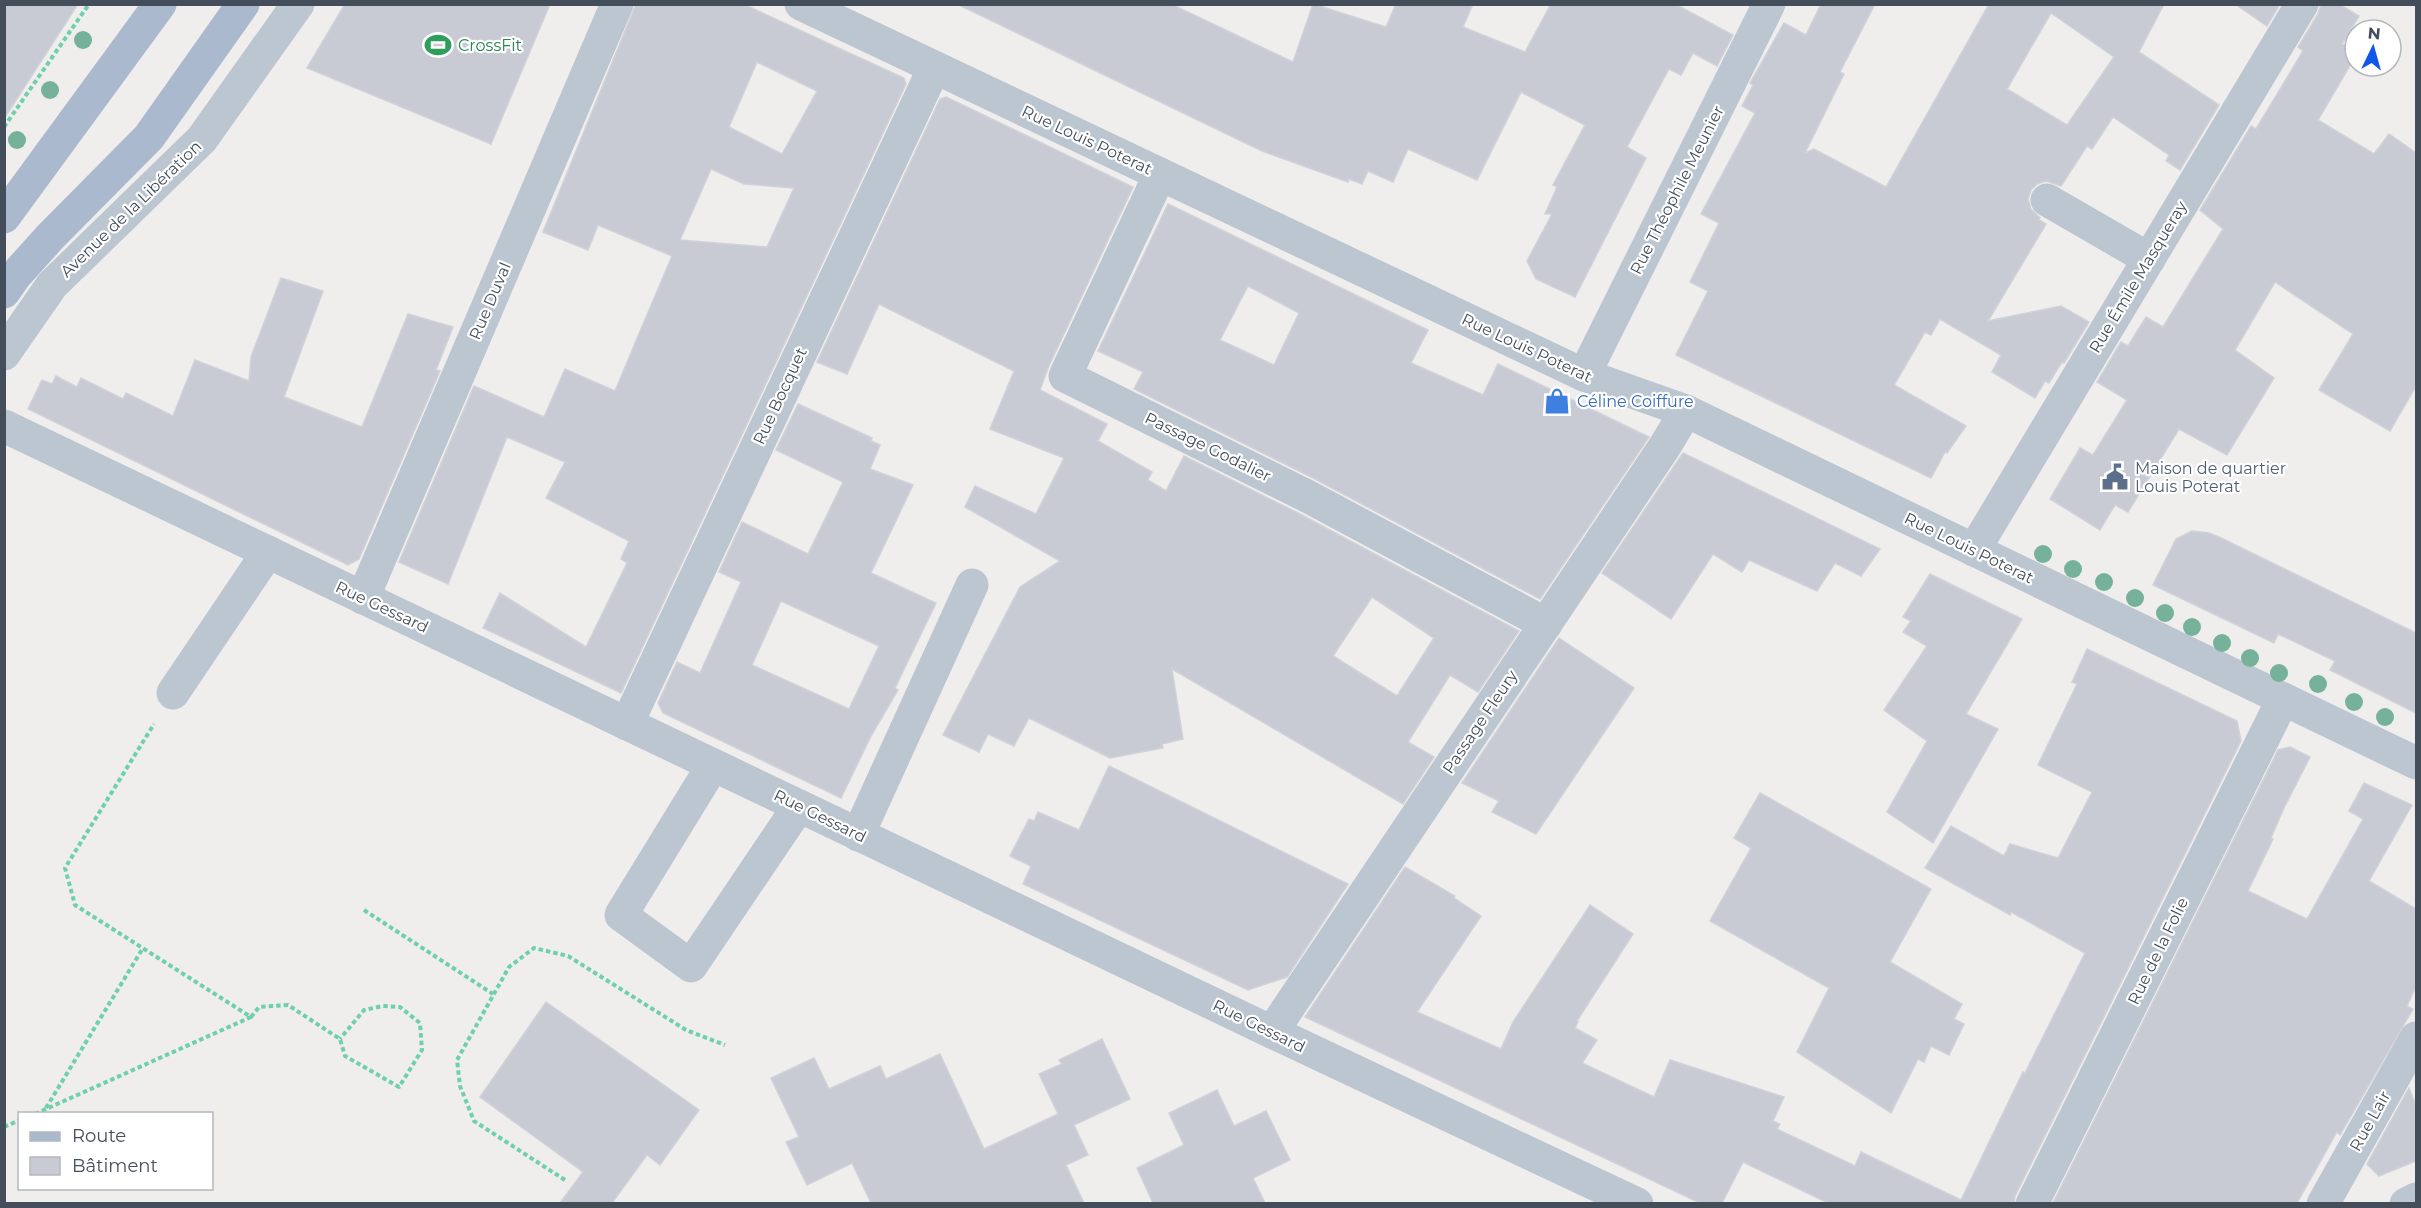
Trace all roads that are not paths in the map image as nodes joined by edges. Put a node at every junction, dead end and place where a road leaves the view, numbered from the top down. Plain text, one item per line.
1 (160, 4) edge
2 (243, 4) edge
3 (298, 4) edge
4 (617, 4) edge
5 (801, 4) edge
6 (1770, 4) edge
7 (2302, 4) edge
8 (934, 68) junction
9 (1160, 174) junction
10 (2047, 200) dead end
11 (4, 217) edge
12 (2149, 259) junction
13 (4, 292) edge
14 (4, 354) edge
15 (1584, 375) junction
16 (1686, 411) junction
17 (4, 426) edge
18 (1974, 550) junction
19 (268, 552) junction
20 (972, 585) dead end
21 (363, 598) junction
22 (1546, 624) junction
23 (173, 693) road end
24 (2283, 699) junction
25 (627, 724) junction
26 (2416, 763) edge
27 (713, 765) junction
28 (799, 806) junction
29 (858, 835) junction
30 (1272, 1032) junction
31 (2416, 1038) edge
32 (2416, 1199) edge
33 (1637, 1203) edge
34 (2032, 1203) edge
35 (2323, 1203) edge
36 (2406, 1203) edge

1 - 11 main road
2 - 13 main road
3 - 14 street, Avenue de la Libération
4 - 21 street, Rue Duval
5 - 8 street, Rue Louis Poterat
6 - 15 street, Rue Théophile Meunier
7 - 12 street, Rue Émile Masqueray
8 - 9 street, Rue Louis Poterat
8 - 25 street, Rue Bocquet
9 - 15 street, Rue Louis Poterat
9 - 22 street, Passage Godalier
10 - 12 street
12 - 18 street, Rue Émile Masqueray
15 - 16 street, Rue Louis Poterat
16 - 18 street, Rue Louis Poterat
16 - 22 street, Passage Fleury
17 - 19 street, Rue Gessard
18 - 24 street, Rue Louis Poterat
19 - 21 street, Rue Gessard
19 - 23 street
20 - 29 street
21 - 25 street, Rue Gessard
22 - 30 street, Passage Fleury
24 - 26 street, Rue Louis Poterat
24 - 34 street, Rue de la Folie
25 - 27 street, Rue Gessard
27 - 28 street, Rue Gessard
27 - 28 street
28 - 29 street, Rue Gessard
29 - 30 street, Rue Gessard
30 - 33 street, Rue Gessard
31 - 35 street, Rue Lair
32 - 36 street

